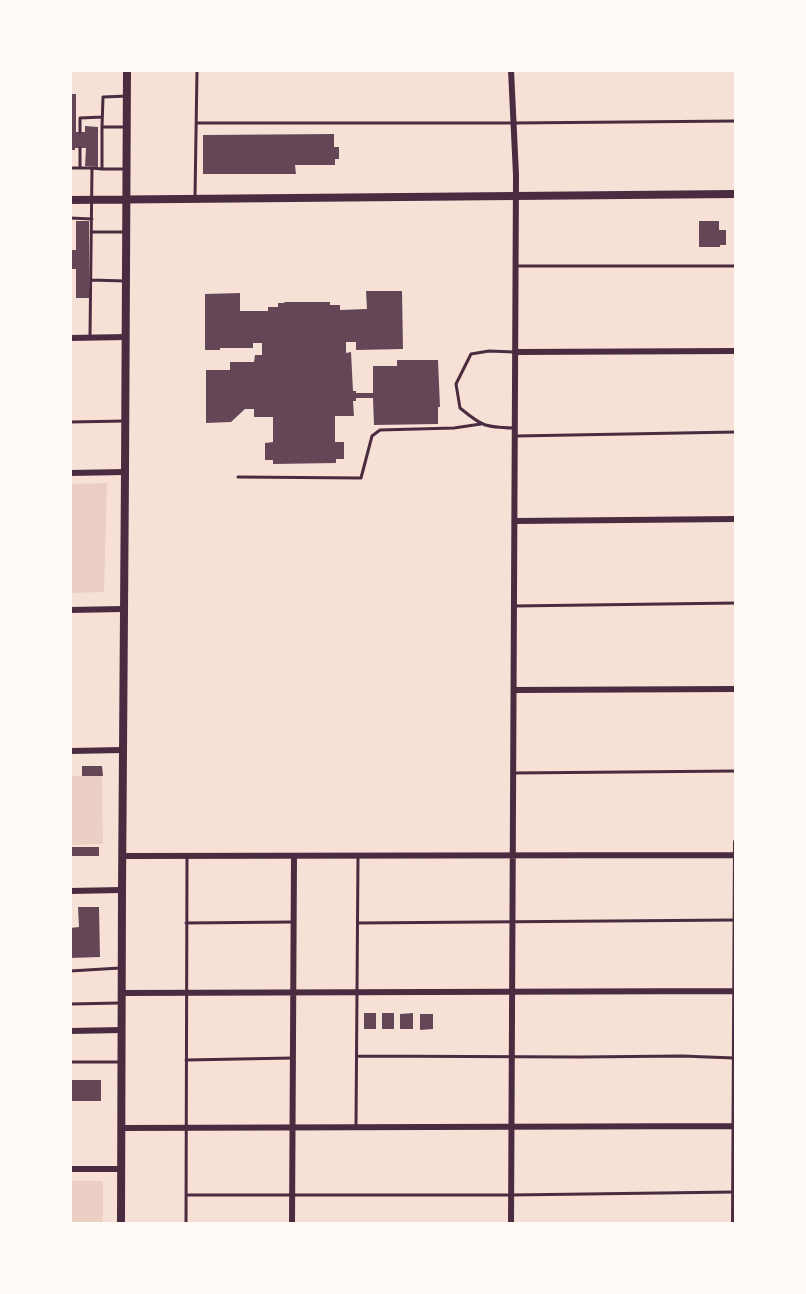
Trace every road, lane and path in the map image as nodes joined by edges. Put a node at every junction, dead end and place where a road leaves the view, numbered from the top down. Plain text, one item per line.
1 (127, 70) edge
2 (197, 70) edge
3 (511, 70) edge
4 (127, 96) junction
5 (102, 117) junction
6 (735, 121) edge
7 (196, 123) junction
8 (514, 123) junction
9 (126, 127) junction
10 (102, 128) junction
11 (80, 132) dead end
12 (80, 148) dead end
13 (80, 155) junction
14 (86, 155) dead end
15 (70, 168) edge
16 (80, 168) junction
17 (92, 168) junction
18 (102, 169) junction
19 (126, 169) junction
20 (735, 194) edge
21 (516, 196) junction
22 (195, 198) junction
23 (92, 199) junction
24 (127, 199) junction
25 (70, 200) edge
26 (70, 218) edge
27 (92, 219) junction
28 (91, 232) junction
29 (126, 232) junction
30 (516, 266) junction
31 (735, 266) edge
32 (91, 280) junction
33 (126, 281) junction
34 (126, 337) junction
35 (70, 338) edge
36 (90, 338) junction
37 (735, 351) edge
38 (516, 352) junction
39 (125, 421) junction
40 (70, 422) edge
41 (481, 424) junction
42 (515, 428) junction
43 (735, 432) edge
44 (514, 436) junction
45 (125, 472) junction
46 (70, 473) edge
47 (238, 477) dead end
48 (735, 519) edge
49 (515, 521) junction
50 (735, 603) edge
51 (514, 606) junction
52 (123, 609) junction
53 (70, 610) edge
54 (735, 689) edge
55 (514, 690) junction
56 (123, 750) junction
57 (70, 751) edge
58 (735, 771) edge
59 (514, 773) junction
60 (735, 842) edge
61 (513, 855) junction
62 (735, 855) edge
63 (122, 856) junction
64 (187, 856) junction
65 (294, 856) junction
66 (358, 856) junction
67 (122, 890) junction
68 (70, 891) edge
69 (735, 920) edge
70 (294, 922) junction
71 (513, 922) junction
72 (186, 923) junction
73 (358, 923) junction
74 (122, 968) junction
75 (70, 971) edge
76 (512, 991) junction
77 (735, 991) edge
78 (186, 992) junction
79 (293, 992) junction
80 (358, 992) junction
81 (122, 993) junction
82 (122, 1003) junction
83 (70, 1004) edge
84 (122, 1030) junction
85 (70, 1031) edge
86 (357, 1056) junction
87 (512, 1056) junction
88 (735, 1056) edge
89 (293, 1058) junction
90 (186, 1060) junction
91 (70, 1062) edge
92 (122, 1062) junction
93 (735, 1126) edge
94 (356, 1127) junction
95 (512, 1127) junction
96 (122, 1128) junction
97 (186, 1128) junction
98 (293, 1128) junction
99 (70, 1169) edge
100 (122, 1169) junction
101 (735, 1192) edge
102 (186, 1194) junction
103 (511, 1195) junction
104 (293, 1196) junction
105 (121, 1224) edge
106 (186, 1224) edge
107 (292, 1224) edge
108 (511, 1224) edge
109 (734, 1224) edge

1 - 4 street
2 - 7 lane
3 - 8 street
4 - 5 lane
4 - 9 street
5 - 10 lane
5 - 11 lane
6 - 8 lane
7 - 8 lane
7 - 22 lane
8 - 21 street
9 - 10 lane
9 - 19 street
10 - 18 lane
12 - 13 lane
13 - 14 lane
13 - 16 lane
15 - 16 lane
16 - 17 lane
17 - 18 lane
17 - 23 lane
18 - 19 lane
19 - 24 street
20 - 21 street
21 - 22 street
21 - 30 street
22 - 24 street
23 - 24 street
23 - 25 street
23 - 27 lane
24 - 29 street
26 - 27 lane
27 - 28 lane
28 - 29 lane
28 - 32 lane
29 - 33 street
30 - 31 lane
30 - 38 street
32 - 33 lane
32 - 36 lane
33 - 34 street
34 - 36 street
34 - 39 street
35 - 36 street
37 - 38 street
38 - 41 lane
38 - 42 street
39 - 40 lane
39 - 45 street
41 - 42 lane
41 - 47 lane
42 - 44 street
43 - 44 lane
44 - 49 street
45 - 46 street
45 - 52 street
48 - 49 street
49 - 51 street
50 - 51 lane
51 - 55 street
52 - 53 street
52 - 56 street
54 - 55 street
55 - 59 street
56 - 57 street
56 - 63 street
58 - 59 lane
59 - 61 street
60 - 62 street
61 - 62 street
61 - 66 street
61 - 71 street
62 - 69 street
63 - 64 street
63 - 67 street
64 - 65 street
64 - 72 lane
65 - 66 street
65 - 70 street
66 - 73 lane
67 - 68 street
67 - 74 street
69 - 71 lane
69 - 77 street
70 - 72 lane
70 - 79 street
71 - 73 lane
71 - 76 street
72 - 78 lane
73 - 80 lane
74 - 75 lane
74 - 81 street
76 - 77 street
76 - 80 street
76 - 87 street
77 - 88 street
78 - 79 street
78 - 81 street
78 - 90 lane
79 - 80 street
79 - 89 street
80 - 86 lane
81 - 82 street
82 - 83 lane
82 - 84 street
84 - 85 street
84 - 92 street
86 - 87 lane
86 - 94 lane
87 - 88 lane
87 - 95 street
88 - 93 street
89 - 90 lane
89 - 98 street
90 - 97 lane
91 - 92 lane
92 - 96 street
93 - 95 street
93 - 101 street
94 - 95 street
94 - 98 street
95 - 103 street
96 - 97 street
96 - 100 street
97 - 98 street
97 - 102 lane
98 - 104 street
99 - 100 street
100 - 105 street
101 - 103 lane
101 - 109 street
102 - 104 lane
102 - 106 lane
103 - 104 lane
103 - 108 street
104 - 107 street

